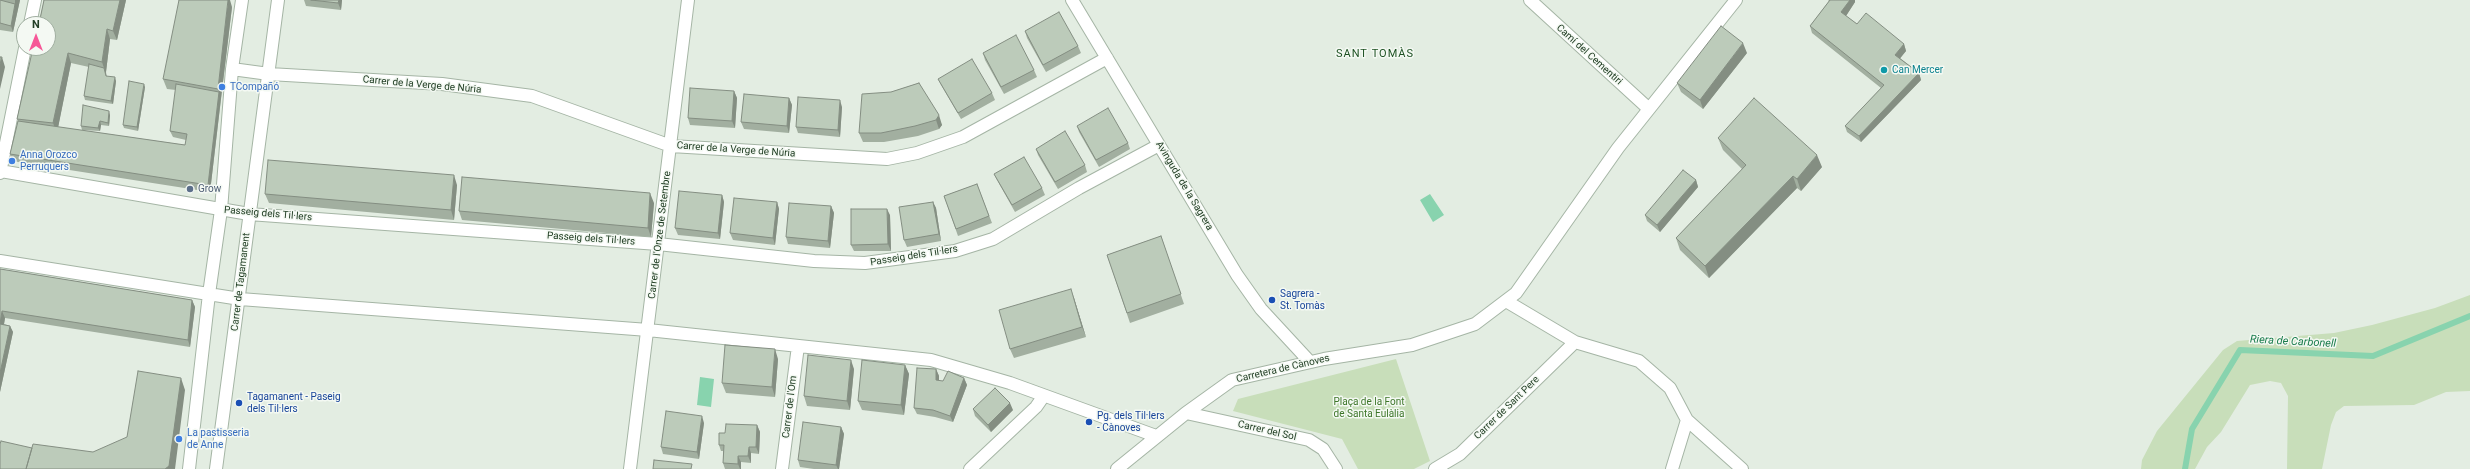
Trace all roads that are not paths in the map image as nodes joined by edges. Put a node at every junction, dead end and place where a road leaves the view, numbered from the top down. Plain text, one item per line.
1 (35, 0) edge
2 (242, 0) edge
3 (278, 0) edge
4 (688, 0) edge
5 (1072, 0) edge
6 (1530, 0) edge
7 (1736, 0) edge
8 (32, 16) edge
9 (23, 56) edge
10 (1107, 58) junction
11 (232, 69) junction
12 (269, 74) junction
13 (1649, 109) junction
14 (1159, 145) junction
15 (670, 146) junction
16 (0, 172) edge
17 (221, 210) junction
18 (249, 214) junction
19 (658, 244) junction
20 (0, 261) edge
21 (209, 294) junction
22 (240, 299) junction
23 (1506, 301) junction
24 (648, 330) junction
25 (1575, 342) junction
26 (798, 346) junction
27 (1310, 362) junction
28 (1043, 396) junction
29 (1186, 413) junction
30 (1687, 420) junction
31 (1156, 436) junction
32 (189, 469) edge
33 (216, 469) edge
34 (630, 469) edge
35 (782, 469) edge
36 (970, 469) edge
37 (1117, 469) edge
38 (1336, 469) edge
39 (1435, 469) edge
40 (1672, 469) edge
41 (1742, 469) edge

1 - 8 street
2 - 11 street
3 - 12 street, Carrer de Tagamanent
4 - 15 street, Carrer de l'Onze de Setembre
5 - 10 street, Avinguda de la Sagrera
6 - 13 street, Camí del Cementiri
7 - 13 street, Carretera de Cànoves
9 - 16 street
10 - 14 street, Avinguda de la Sagrera
10 - 15 street, Carrer de la Verge de Núria
11 - 12 street, Carrer de la Verge de Núria
11 - 17 street
12 - 15 street, Carrer de la Verge de Núria
12 - 18 street, Carrer de Tagamanent
13 - 23 street, Carretera de Cànoves
14 - 19 street, Passeig dels Til·lers
14 - 27 street, Avinguda de la Sagrera
15 - 19 street, Carrer de l'Onze de Setembre
16 - 17 street, Passeig dels Til·lers
17 - 18 street, Passeig dels Til·lers
17 - 21 street
18 - 19 street, Passeig dels Til·lers
18 - 22 street, Carrer de Tagamanent
19 - 24 street, Carrer de l'Onze de Setembre
20 - 21 street
21 - 22 street
21 - 32 street
22 - 24 street
22 - 33 street, Carrer de Tagamanent
23 - 25 street
23 - 27 street, Carretera de Cànoves
24 - 26 street
24 - 34 street, Carrer de l'Onze de Setembre
25 - 30 street
25 - 39 street, Carrer de Sant Pere
26 - 28 street
26 - 35 street, Carrer de l'Om
27 - 29 street, Carretera de Cànoves
28 - 31 street
28 - 36 street
29 - 31 street, Carretera de Cànoves
29 - 38 street, Carrer del Sol
30 - 40 street
30 - 41 street
31 - 37 street, Carretera de Cànoves

